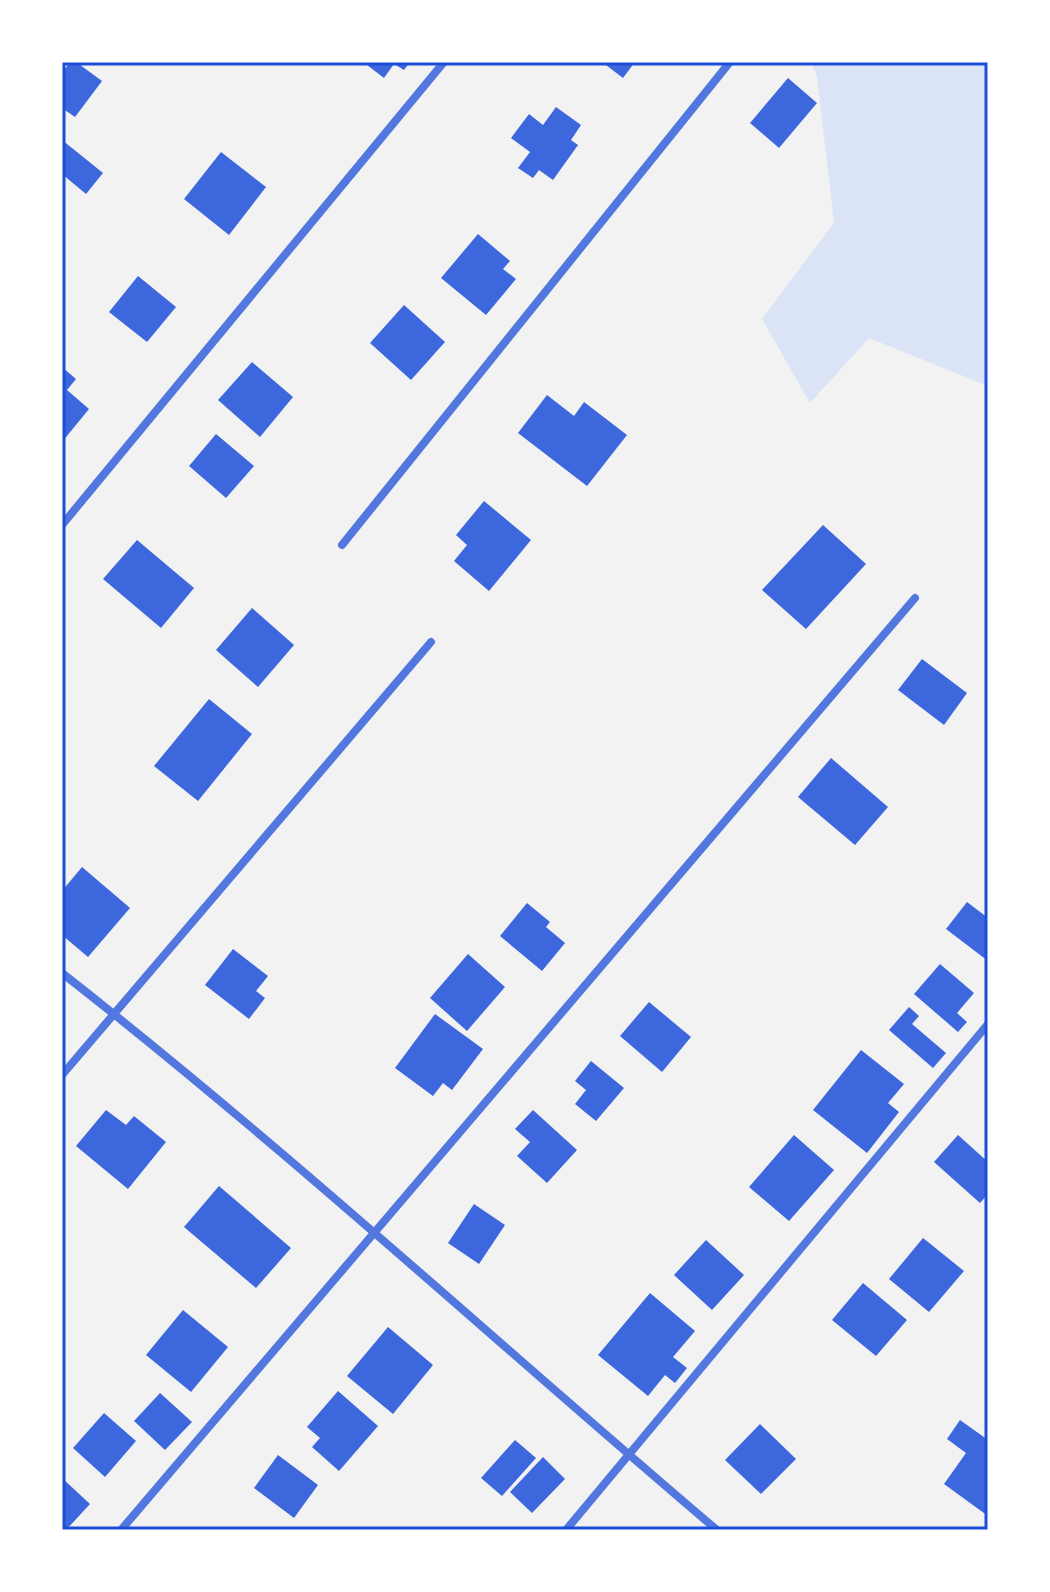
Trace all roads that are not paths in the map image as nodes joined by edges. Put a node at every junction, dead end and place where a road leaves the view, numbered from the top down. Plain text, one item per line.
1 (444, 62) edge
2 (730, 62) edge
3 (62, 525) edge
4 (342, 545) dead end
5 (915, 598) dead end
6 (431, 642) dead end
7 (62, 973) edge
8 (114, 1013) junction
9 (988, 1024) edge
10 (62, 1075) edge
11 (374, 1231) junction
12 (630, 1456) junction
13 (121, 1530) edge
14 (566, 1530) edge
15 (717, 1530) edge

1 - 3 street
2 - 4 street
5 - 11 street
6 - 8 street
7 - 8 street
8 - 10 street
8 - 11 street
9 - 12 street
11 - 12 street
11 - 13 street
12 - 14 street
12 - 15 street

